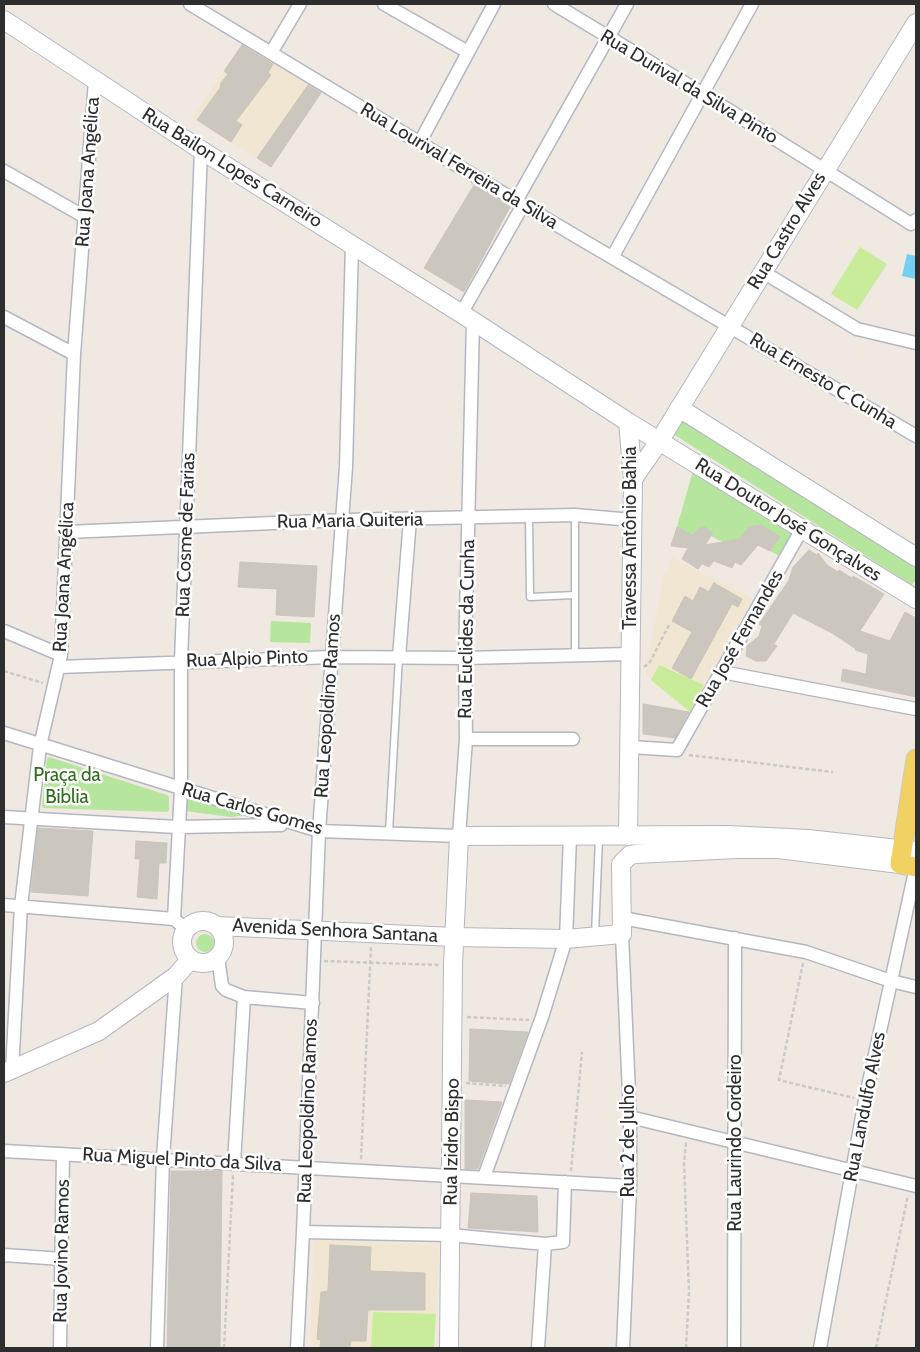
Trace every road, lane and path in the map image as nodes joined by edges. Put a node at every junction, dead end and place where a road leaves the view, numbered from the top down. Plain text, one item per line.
1 (190, 4) edge
2 (300, 4) edge
3 (384, 4) edge
4 (494, 4) edge
5 (554, 4) edge
6 (627, 4) edge
7 (752, 4) edge
8 (4, 20) edge
9 (916, 24) edge
10 (608, 38) junction
11 (468, 52) junction
12 (271, 53) junction
13 (95, 81) junction
14 (703, 94) junction
15 (420, 142) junction
16 (200, 150) junction
17 (824, 170) junction
18 (4, 171) edge
19 (520, 203) junction
20 (85, 216) junction
21 (916, 220) edge
22 (352, 244) junction
23 (613, 256) junction
24 (763, 272) junction
25 (4, 316) edge
26 (467, 317) junction
27 (730, 325) junction
28 (916, 343) edge
29 (74, 354) junction
30 (679, 408) junction
31 (628, 422) junction
32 (916, 436) edge
33 (660, 440) junction
34 (633, 479) junction
35 (575, 515) junction
36 (529, 516) junction
37 (469, 518) junction
38 (410, 519) junction
39 (343, 520) junction
40 (632, 520) junction
41 (186, 526) junction
42 (802, 529) junction
43 (67, 532) junction
44 (916, 557) edge
45 (912, 593) edge
46 (575, 595) junction
47 (669, 625) dead end
48 (4, 631) edge
49 (575, 654) junction
50 (331, 657) junction
51 (399, 657) junction
52 (465, 658) junction
53 (60, 661) junction
54 (181, 661) junction
55 (630, 662) junction
56 (4, 671) edge
57 (722, 672) junction
58 (54, 686) junction
59 (916, 709) edge
60 (4, 733) edge
61 (466, 739) junction
62 (573, 739) dead end
63 (40, 746) junction
64 (631, 747) junction
65 (676, 750) junction
66 (916, 760) edge
67 (834, 772) dead end
68 (181, 790) junction
69 (912, 805) edge
70 (4, 816) edge
71 (31, 818) junction
72 (293, 825) junction
73 (177, 827) junction
74 (319, 831) junction
75 (389, 832) junction
76 (459, 836) junction
77 (628, 836) junction
78 (570, 837) junction
79 (599, 837) junction
80 (910, 860) edge
81 (4, 905) edge
82 (20, 906) junction
83 (180, 924) junction
84 (216, 926) junction
85 (622, 926) junction
86 (314, 930) junction
87 (372, 933) junction
88 (595, 936) junction
89 (454, 937) junction
90 (735, 938) junction
91 (566, 939) junction
92 (806, 952) junction
93 (218, 957) junction
94 (191, 959) junction
95 (313, 960) junction
96 (371, 962) junction
97 (453, 965) junction
98 (176, 976) junction
99 (891, 981) junction
100 (916, 987) edge
101 (244, 997) junction
102 (313, 1003) junction
103 (453, 1016) junction
104 (541, 1020) junction
105 (582, 1052) dead end
106 (8, 1071) edge
107 (453, 1082) junction
108 (517, 1086) junction
109 (865, 1100) junction
110 (630, 1117) junction
111 (688, 1129) junction
112 (736, 1142) junction
113 (4, 1151) edge
114 (63, 1154) junction
115 (163, 1158) junction
116 (234, 1163) junction
117 (306, 1167) junction
118 (360, 1170) junction
119 (852, 1170) junction
120 (450, 1176) junction
121 (484, 1177) junction
122 (568, 1182) junction
123 (913, 1185) edge
124 (630, 1186) junction
125 (303, 1232) junction
126 (450, 1235) junction
127 (545, 1244) junction
128 (4, 1255) edge
129 (62, 1259) junction
130 (60, 1348) edge
131 (157, 1348) edge
132 (224, 1348) edge
133 (296, 1348) edge
134 (449, 1348) edge
135 (538, 1348) edge
136 (623, 1348) edge
137 (686, 1348) edge
138 (734, 1348) edge
139 (820, 1348) edge
140 (876, 1348) edge

1 - 12 street, Rua Lourival Ferreira da Silva
2 - 12 street
3 - 11 street
4 - 11 street
5 - 10 street, Rua Durival da Silva Pinto
6 - 10 street
7 - 14 street
8 - 13 street, Rua Bailon Lopes Carneiro
9 - 17 street, Rua Castro Alves
10 - 14 street, Rua Durival da Silva Pinto
10 - 19 street
11 - 15 street
12 - 15 street, Rua Lourival Ferreira da Silva
13 - 16 street, Rua Bailon Lopes Carneiro
13 - 20 street, Rua Joana Angélica
14 - 17 street, Rua Durival da Silva Pinto
14 - 23 street
15 - 19 street, Rua Lourival Ferreira da Silva
16 - 22 street, Rua Bailon Lopes Carneiro
16 - 41 street, Rua Cosme de Farias
17 - 21 street, Rua Durival da Silva Pinto
17 - 24 street, Rua Castro Alves
18 - 20 street
19 - 23 street, Rua Lourival Ferreira da Silva
19 - 26 street
20 - 29 street, Rua Joana Angélica
22 - 26 street, Rua Bailon Lopes Carneiro
22 - 39 street, Rua Leopoldino Ramos
23 - 27 street, Rua Lourival Ferreira da Silva
24 - 27 street, Rua Castro Alves
24 - 28 street
25 - 29 street
26 - 31 street, Rua Bailon Lopes Carneiro
26 - 37 street, Rua Euclides da Cunha
27 - 30 street, Rua Castro Alves
27 - 32 street, Rua Ernesto C Cunha
29 - 43 street, Rua Joana Angélica
30 - 33 street, Rua Castro Alves
30 - 44 street, Rua Doutor José Gonçalves
31 - 33 street, Rua Doutor José Gonçalves
31 - 34 street, Travessa Antônio Bahia
33 - 34 street, Rua Castro Alves
33 - 42 street, Rua Doutor José Gonçalves
34 - 40 street, Travessa Antônio Bahia
35 - 36 street, Rua Maria Quiteria
35 - 40 street, Rua Maria Quiteria
35 - 46 lane
36 - 37 street, Rua Maria Quiteria
36 - 46 lane
37 - 38 street, Rua Maria Quiteria
37 - 52 street, Rua Euclides da Cunha
38 - 39 street, Rua Maria Quiteria
38 - 51 street
39 - 41 street, Rua Maria Quiteria
39 - 50 street, Rua Leopoldino Ramos
40 - 55 street, Travessa Antônio Bahia
41 - 43 street, Rua Maria Quiteria
41 - 54 street, Rua Cosme de Farias
42 - 45 street, Rua Doutor José Gonçalves
42 - 57 street, Rua José Fernandes
43 - 53 street, Rua Joana Angélica
46 - 49 lane
47 - 55 path
48 - 53 street
49 - 52 street, Travessa Antônio Bahia
49 - 55 street, Travessa Antônio Bahia
50 - 51 street, Rua Alpio Pinto
50 - 54 street, Rua Alpio Pinto
50 - 74 street, Rua Leopoldino Ramos
51 - 52 street, Rua Alpio Pinto
51 - 75 lane
52 - 61 street, Rua Euclides da Cunha
53 - 54 street, Rua Alpio Pinto
53 - 58 street, Rua Joana Angélica
54 - 68 street, Rua Cosme de Farias
55 - 64 street, Travessa Antônio Bahia
56 - 58 path
57 - 59 street
57 - 65 street, Rua José Fernandes
58 - 63 street, Rua Joana Angélica
60 - 63 street, Rua Carlos Gomes
61 - 62 street
61 - 76 street, Rua Euclides da Cunha
63 - 68 street, Rua Carlos Gomes
63 - 71 street, Rua Joana Angélica
64 - 65 street
64 - 77 street, Travessa Antônio Bahia
65 - 67 path
66 - 69 main road
68 - 72 street, Rua Carlos Gomes
68 - 73 street, Rua Cosme de Farias
69 - 80 main road
70 - 71 street
71 - 73 street
71 - 82 street, Rua Joana Angélica
72 - 73 street
72 - 74 street, Rua Carlos Gomes
73 - 83 street, Rua Cosme de Farias
74 - 75 street, Rua Carlos Gomes
74 - 86 street, Rua Leopoldino Ramos
75 - 76 street, Rua Carlos Gomes
76 - 78 street, Rua Carlos Gomes
76 - 89 street, Rua Euclides da Cunha
77 - 79 street, Rua Carlos Gomes
77 - 80 street, Rua Carlos Gomes
78 - 79 street, Rua Carlos Gomes
78 - 91 street
79 - 88 lane
80 - 85 street
80 - 99 street, Rua Landulfo Alves
81 - 82 street
82 - 83 street
82 - 106 street, Rua Joana Angélica
83 - 84 street, Avenida Senhora Santana
83 - 94 street
84 - 86 street, Avenida Senhora Santana
84 - 93 street, Avenida Senhora Santana
85 - 88 street, Avenida Senhora Santana
85 - 90 street
85 - 110 street, Rua 2 de Julho
86 - 87 street, Avenida Senhora Santana
86 - 95 street, Rua Leopoldino Ramos
87 - 89 street, Avenida Senhora Santana
87 - 96 path
88 - 91 street, Avenida Senhora Santana
89 - 91 street, Avenida Senhora Santana
89 - 97 street, Rua Izidro Bispo
90 - 92 street
90 - 112 street, Rua Laurindo Cordeiro
91 - 104 street
92 - 99 street
92 - 109 path
93 - 94 street, Avenida Senhora Santana
93 - 101 street
94 - 98 street
95 - 96 path
95 - 102 street, Rua Leopoldino Ramos
96 - 97 path
96 - 118 path
97 - 103 street, Rua Izidro Bispo
98 - 106 street
98 - 115 street
99 - 100 street
99 - 109 street, Rua Landulfo Alves
101 - 102 street
101 - 116 street
102 - 117 street, Rua Leopoldino Ramos
103 - 104 path
103 - 107 street, Rua Izidro Bispo
104 - 108 street
105 - 122 path
107 - 108 path
107 - 120 street, Rua Izidro Bispo
108 - 121 street
109 - 119 street, Rua Landulfo Alves
110 - 111 street
110 - 124 street, Rua 2 de Julho
111 - 112 street
111 - 137 path
112 - 119 street
112 - 138 street, Rua Laurindo Cordeiro
113 - 114 street, Rua Miguel Pinto da Silva
114 - 115 street, Rua Miguel Pinto da Silva
114 - 129 street, Rua Jovino Ramos
115 - 116 street, Rua Miguel Pinto da Silva
115 - 131 street
116 - 117 street, Rua Miguel Pinto da Silva
116 - 132 path
117 - 118 street, Rua Miguel Pinto da Silva
117 - 125 street, Rua Leopoldino Ramos
118 - 120 street, Rua Miguel Pinto da Silva
119 - 123 street
119 - 139 street, Rua Landulfo Alves
120 - 121 street, Rua Miguel Pinto da Silva
120 - 126 street, Rua Izidro Bispo
121 - 122 street, Rua Miguel Pinto da Silva
122 - 124 street, Rua Miguel Pinto da Silva
122 - 127 street
123 - 140 path
124 - 136 street, Rua 2 de Julho
125 - 126 street
125 - 133 street, Rua Leopoldino Ramos
126 - 127 street
126 - 134 street, Rua Izidro Bispo
127 - 135 street
128 - 129 street
129 - 130 street, Rua Jovino Ramos

